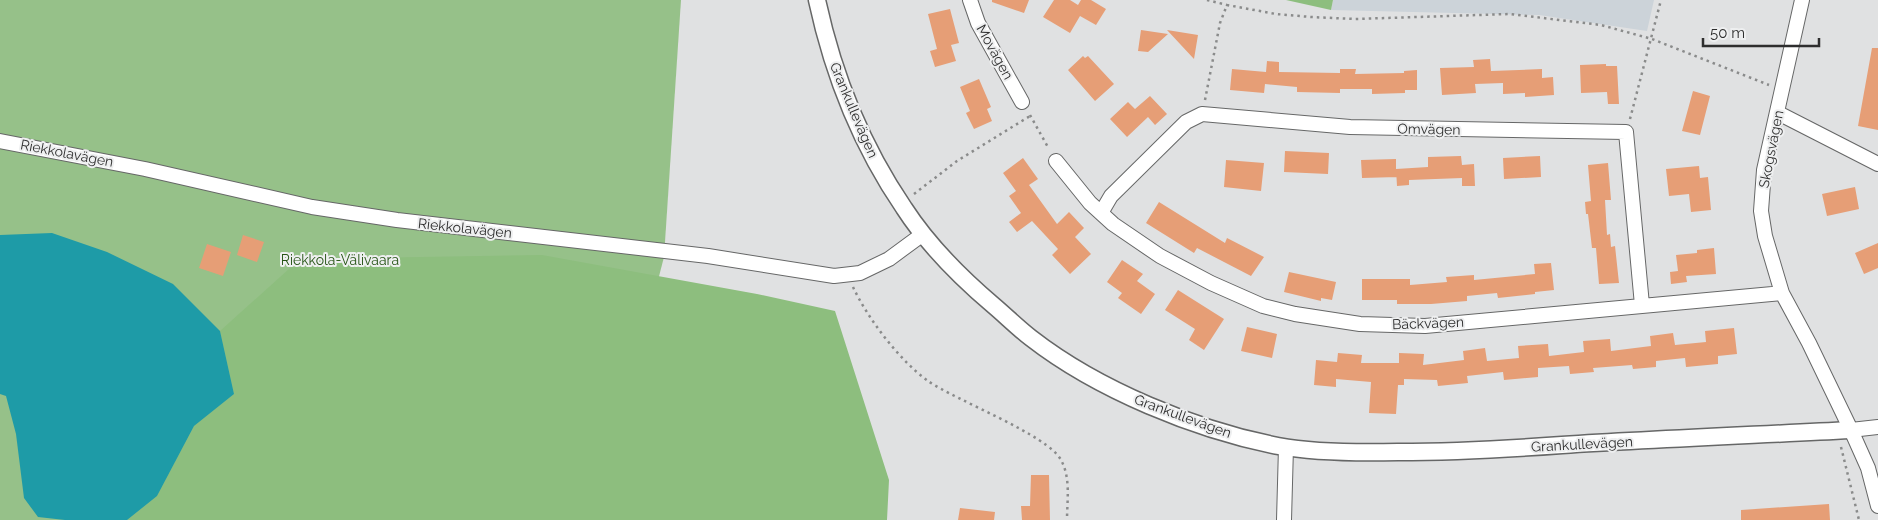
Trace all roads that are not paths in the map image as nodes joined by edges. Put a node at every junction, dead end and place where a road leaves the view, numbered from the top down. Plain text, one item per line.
1 (817, 0) edge
2 (970, 0) edge
3 (1802, 0) edge
4 (1022, 102) road end
5 (1778, 113) junction
6 (0, 140) edge
7 (1056, 161) road end
8 (1878, 164) edge
9 (1101, 213) junction
10 (923, 234) junction
11 (1782, 293) junction
12 (1642, 305) junction
13 (1878, 428) edge
14 (1851, 430) junction
15 (1286, 447) junction
16 (1878, 506) edge
17 (1284, 520) edge

1 - 10 street, Grankullevägen
2 - 4 street, Movägen
3 - 5 street, Skogsvägen
5 - 8 street
5 - 11 street, Skogsvägen
6 - 10 street, Riekkolavägen
7 - 9 street, Bäckvägen
9 - 12 street, Bäckvägen
9 - 12 street, Omvägen
10 - 15 street, Grankullevägen
11 - 12 street, Bäckvägen
11 - 14 street, Skogsvägen
13 - 14 street, Grankullevägen
14 - 15 street, Grankullevägen
14 - 16 street, Skogsvägen
15 - 17 street

